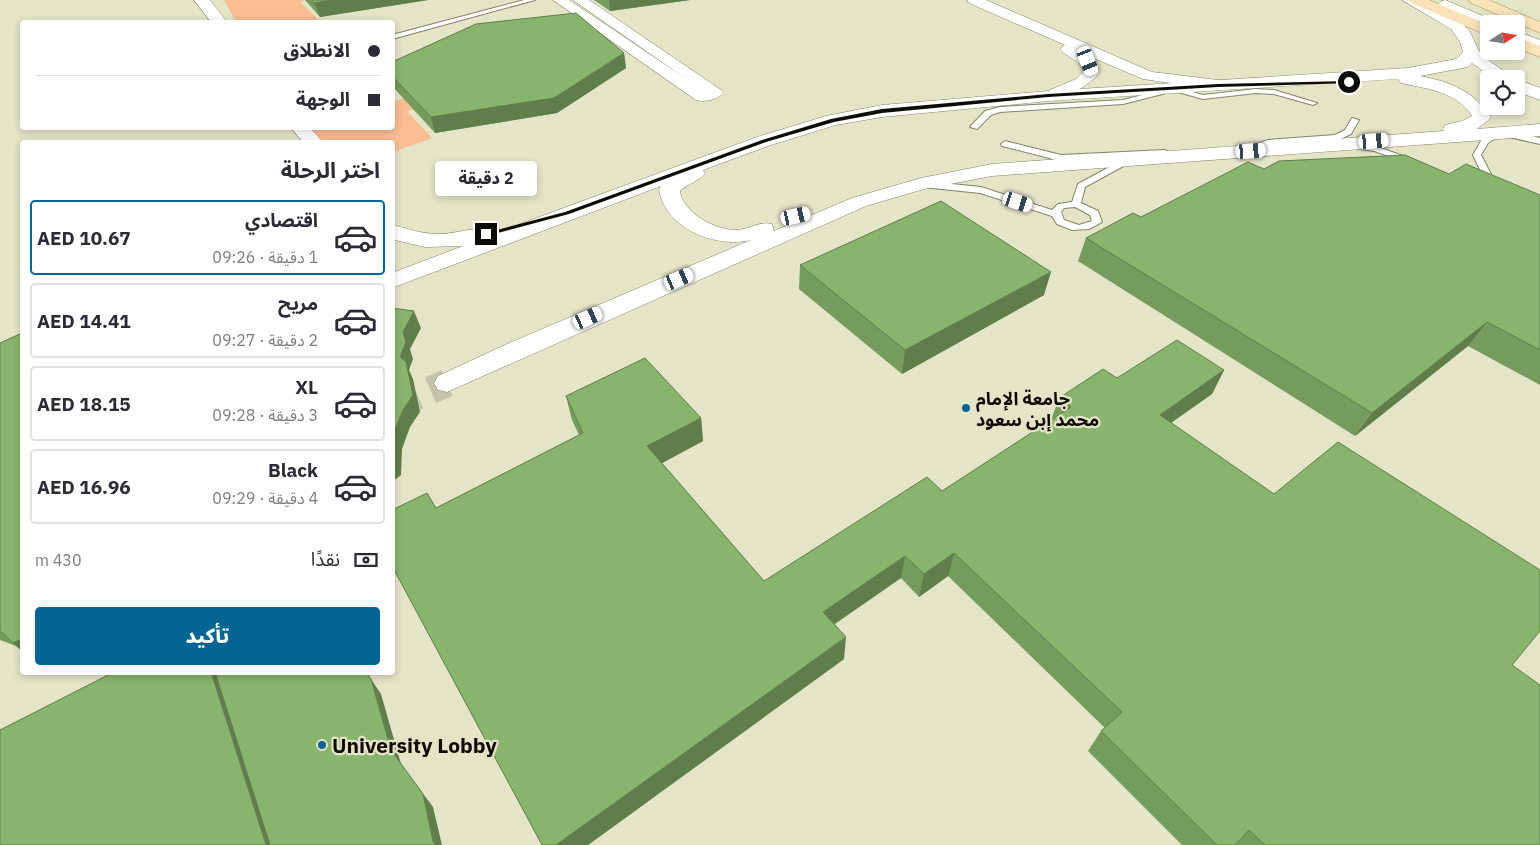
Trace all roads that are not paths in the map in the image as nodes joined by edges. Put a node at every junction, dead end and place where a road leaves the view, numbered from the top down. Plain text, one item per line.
1 (202, 0) edge
2 (512, 0) edge
3 (532, 0) edge
4 (560, 0) edge
5 (580, 0) edge
6 (959, 0) edge
7 (974, 0) edge
8 (1410, 0) edge
9 (1416, 0) edge
10 (1434, 0) edge
11 (1458, 0) edge
12 (1476, 0) edge
13 (1492, 15) edge
14 (217, 20) edge
15 (1480, 20) edge
16 (1480, 27) edge
17 (1540, 28) edge
18 (395, 29) edge
19 (1525, 30) edge
20 (395, 36) edge
21 (1540, 36) edge
22 (1525, 40) edge
23 (1525, 46) edge
24 (1540, 46) edge
25 (1540, 52) edge
26 (1471, 53) junction
27 (1491, 70) edge
28 (1285, 82) junction
29 (1218, 85) junction
30 (1525, 88) edge
31 (1174, 89) junction
32 (1540, 95) edge
33 (1048, 96) junction
34 (1313, 103) dead end
35 (1355, 120) dead end
36 (974, 127) dead end
37 (302, 130) edge
38 (1540, 130) edge
39 (1500, 132) junction
40 (1409, 139) junction
41 (311, 140) edge
42 (764, 141) junction
43 (1540, 141) edge
44 (1004, 144) dead end
45 (1339, 144) junction
46 (1233, 153) junction
47 (1126, 161) junction
48 (1416, 162) edge
49 (1486, 174) edge
50 (920, 184) junction
51 (859, 202) junction
52 (1076, 204) junction
53 (567, 213) junction
54 (1055, 214) junction
55 (395, 232) edge
56 (395, 280) edge
57 (447, 383) tunnel mouth

1 - 14 street
2 - 18 lane
3 - 20 lane
4 - 5 street
6 - 33 street
7 - 29 street
8 - 26 street
9 - 16 main road
10 - 15 street
11 - 13 main road
12 - 17 main road
19 - 21 main road
22 - 24 street
23 - 25 main road
26 - 27 street
26 - 28 street
28 - 29 street
28 - 40 street
29 - 31 street
30 - 32 street
31 - 33 street
31 - 34 lane
31 - 36 lane
33 - 42 street
35 - 46 lane
37 - 41 street
38 - 39 street
39 - 40 street
39 - 43 lane
39 - 49 lane
40 - 45 street
42 - 51 street
42 - 53 street
44 - 46 lane
45 - 46 street
45 - 48 lane
46 - 47 street
47 - 50 street
47 - 52 lane
50 - 51 street
50 - 54 lane
51 - 57 street
52 - 54 lane
52 - 54 lane
53 - 55 street
53 - 56 street

